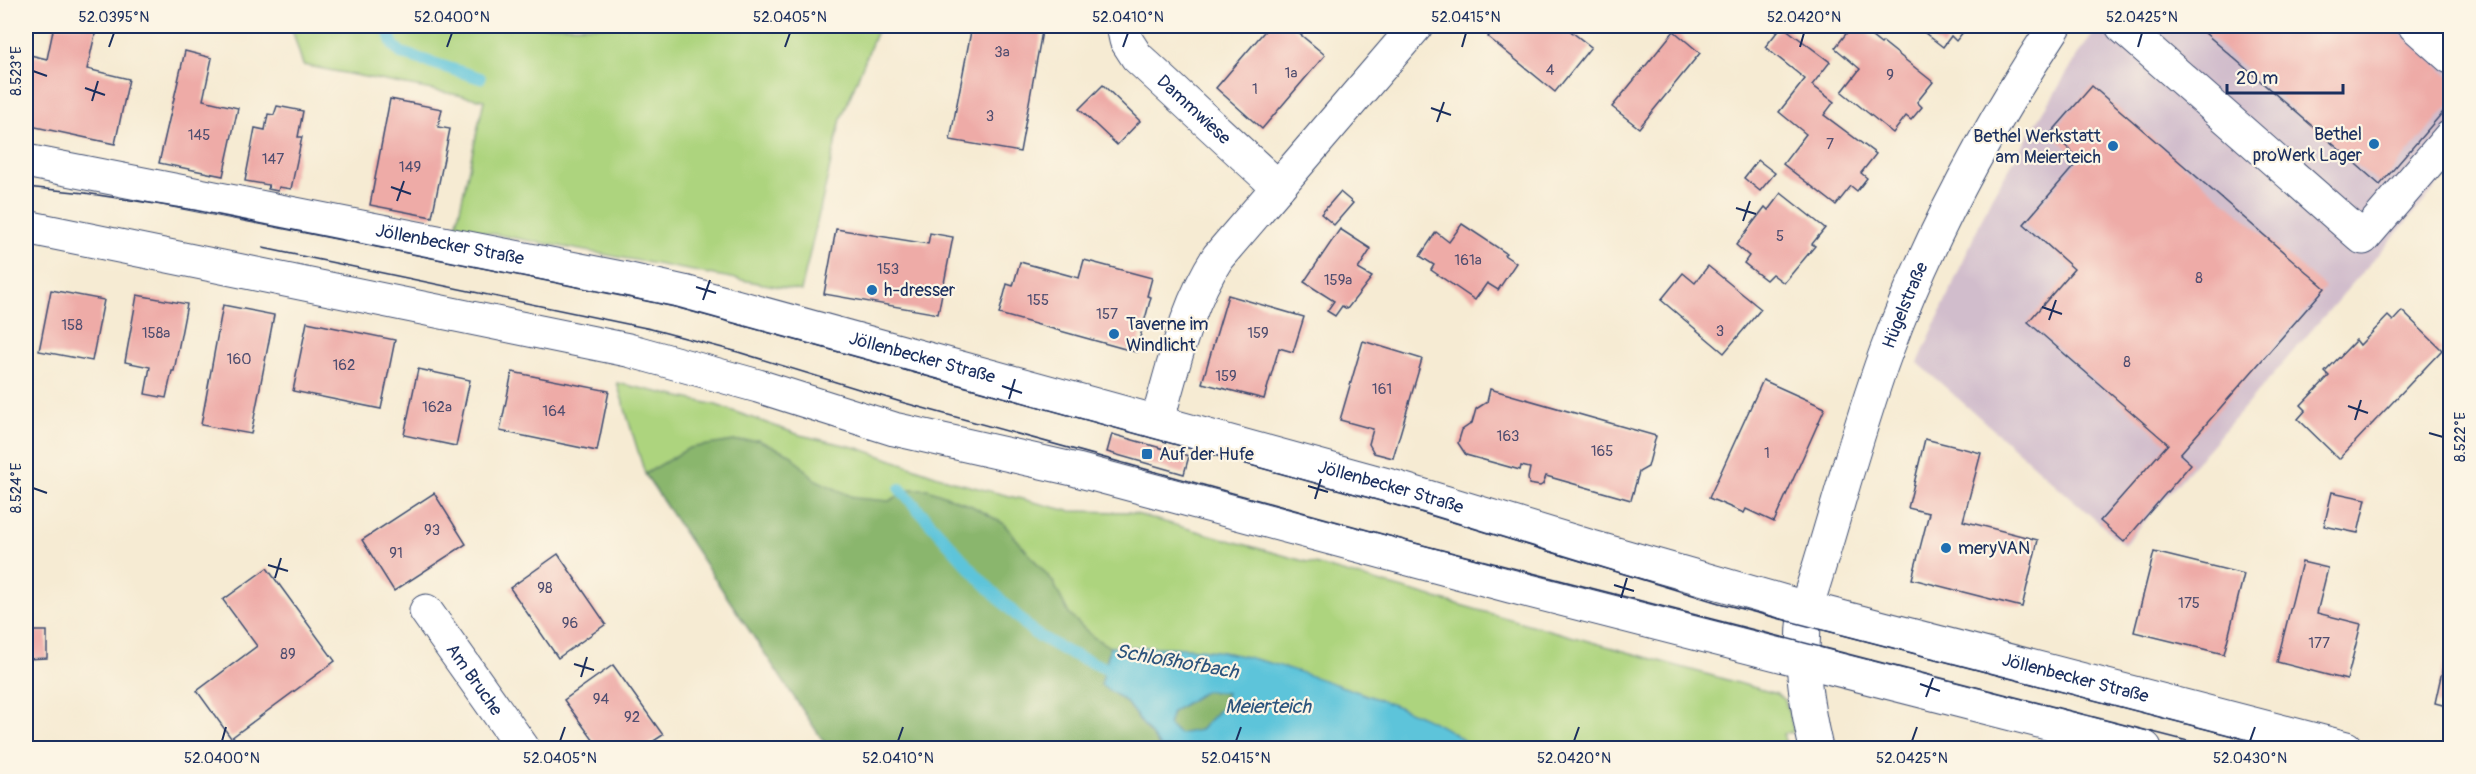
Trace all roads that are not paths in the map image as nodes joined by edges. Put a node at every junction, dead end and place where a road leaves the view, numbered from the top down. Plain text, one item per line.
1 (1123, 26) edge
2 (1416, 26) edge
3 (2055, 26) edge
4 (2122, 26) edge
5 (2415, 26) edge
6 (2451, 57) edge
7 (2451, 138) edge
8 (26, 161) edge
9 (1278, 187) junction
10 (26, 227) edge
11 (1157, 422) junction
12 (1806, 608) junction
13 (426, 611) dead end
14 (1803, 661) junction
15 (523, 748) edge
16 (1816, 748) edge
17 (2145, 748) edge
18 (2346, 748) edge

1 - 9 main road, Dammwiese
2 - 9 main road
3 - 12 main road, Hügelstraße
4 - 7 main road
5 - 6 main road
8 - 11 main road, Jöllenbecker Straße
9 - 11 main road
10 - 14 main road
11 - 12 main road, Jöllenbecker Straße
12 - 14 main road
12 - 18 main road, Jöllenbecker Straße
13 - 15 main road, Am Bruche
14 - 16 main road
14 - 17 main road

